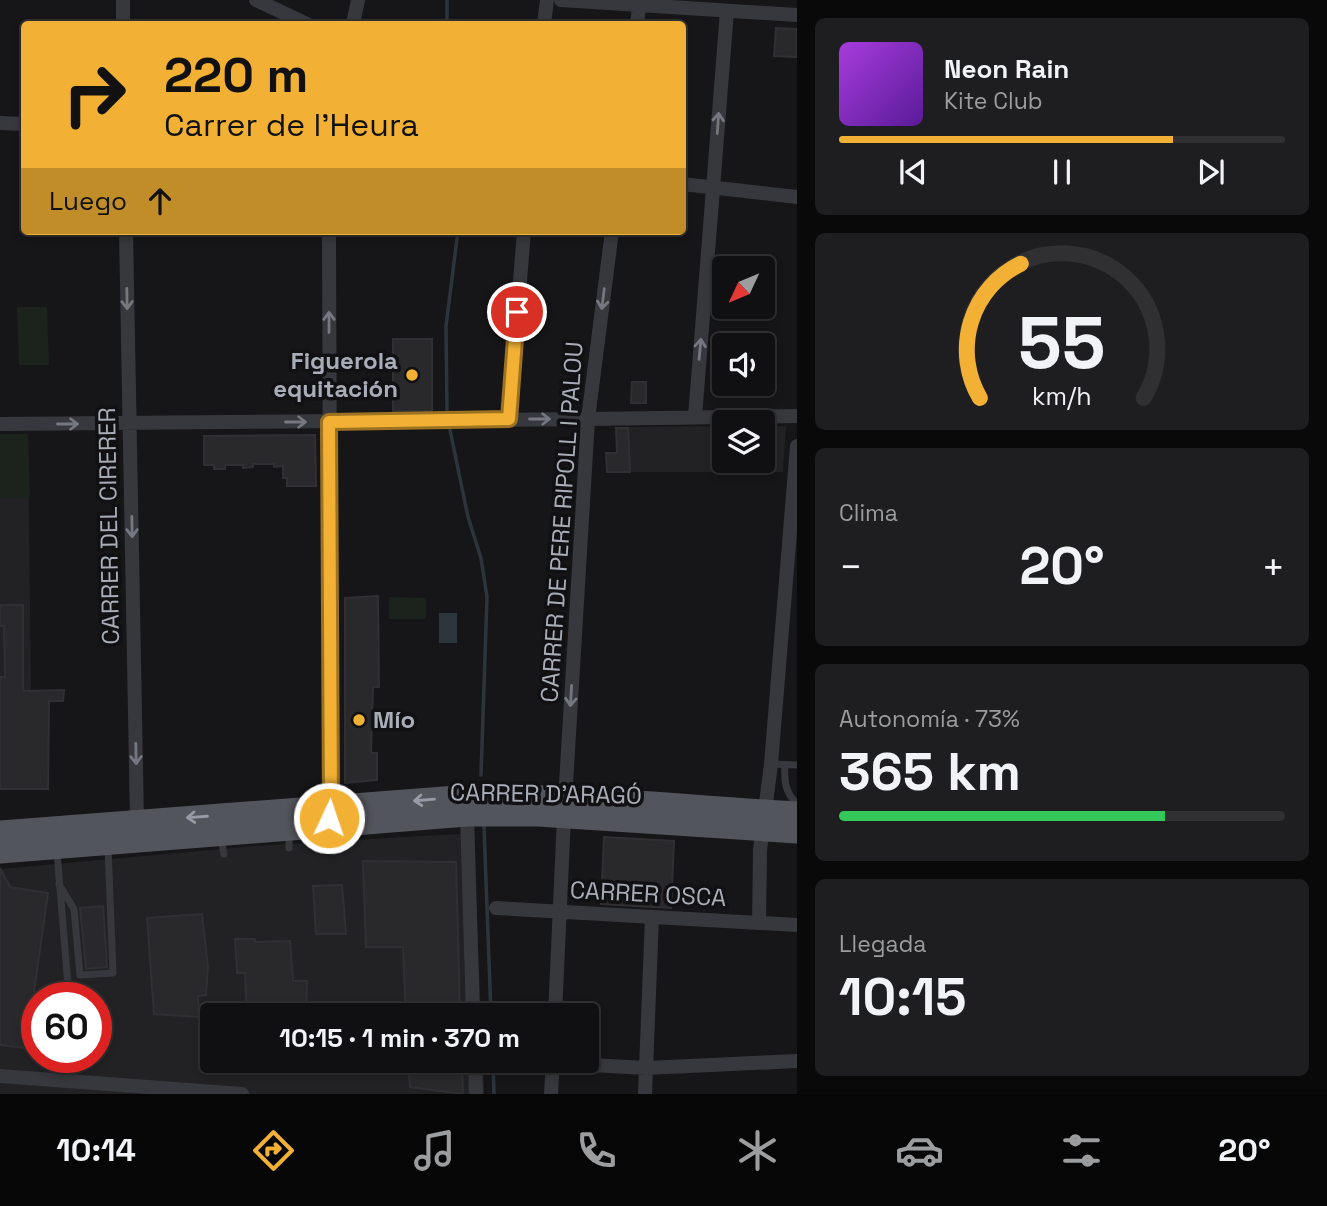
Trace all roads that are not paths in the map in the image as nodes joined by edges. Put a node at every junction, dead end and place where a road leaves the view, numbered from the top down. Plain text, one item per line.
1 (123, 0) edge
2 (256, 0) edge
3 (358, 0) edge
4 (547, 0) edge
5 (561, 0) edge
6 (640, 2) edge
7 (727, 11) junction
8 (797, 15) edge
9 (123, 21) edge
10 (301, 21) edge
11 (354, 21) edge
12 (544, 21) edge
13 (637, 21) edge
14 (0, 123) edge
15 (21, 124) edge
16 (686, 185) edge
17 (713, 189) junction
18 (797, 197) edge
19 (126, 235) edge
20 (328, 235) edge
21 (524, 235) edge
22 (611, 235) edge
23 (797, 416) edge
24 (695, 417) junction
25 (509, 419) junction
26 (588, 419) junction
27 (329, 422) junction
28 (0, 424) edge
29 (130, 424) junction
30 (797, 446) edge
31 (778, 765) junction
32 (797, 765) edge
33 (797, 804) edge
34 (565, 807) junction
35 (797, 813) edge
36 (467, 815) junction
37 (327, 817) junction
38 (137, 821) junction
39 (764, 821) junction
40 (0, 832) edge
41 (797, 832) edge
42 (151, 840) junction
43 (108, 843) junction
44 (57, 847) junction
45 (0, 852) edge
46 (60, 884) junction
47 (496, 908) dead end
48 (561, 912) junction
49 (652, 917) junction
50 (759, 923) junction
51 (797, 925) edge
52 (68, 982) edge
53 (473, 1003) edge
54 (556, 1003) edge
55 (797, 1061) edge
56 (599, 1065) edge
57 (646, 1068) junction
58 (66, 1073) edge
59 (474, 1073) edge
60 (552, 1073) edge
61 (0, 1076) edge
62 (65, 1081) junction
63 (242, 1094) edge
64 (475, 1094) edge
65 (551, 1094) edge
66 (645, 1094) edge

1 - 9 street
2 - 10 street
3 - 11 street
4 - 12 street
5 - 6 street
6 - 7 street
6 - 13 street
7 - 8 street
17 -> 7 street
14 - 15 street
16 - 17 street
17 - 18 street
24 -> 17 street
19 -> 29 street, CARRER DEL CIRERER
27 -> 20 street
21 - 25 street
22 -> 26 street, CARRER DE PERE RIPOLL I PALOU
23 - 24 street
24 - 26 street
25 -> 26 street
25 - 27 street
26 -> 34 street, CARRER DE PERE RIPOLL I PALOU
29 -> 27 street
27 - 37 street
28 -> 29 street
29 -> 38 street, CARRER DEL CIRERER
30 - 31 street
31 - 32 lane
31 - 33 lane
31 - 39 street
34 - 36 main road, CARRER D'ARAGÓ
34 -> 37 main road, CARRER D'ARAGÓ
34 - 39 main road, CARRER D'ARAGÓ
34 - 48 street, CARRER DE PERE RIPOLL I PALOU
35 - 39 main road, CARRER D'ARAGÓ
36 - 37 main road, CARRER D'ARAGÓ
36 - 53 street
37 -> 38 main road, CARRER D'ARAGÓ
37 - 42 main road, CARRER D'ARAGÓ
38 - 40 main road, CARRER D'ARAGÓ
38 - 42 main road
39 - 41 main road, CARRER D'ARAGÓ
39 - 50 street
42 - 43 main road, CARRER D'ARAGÓ
43 - 44 main road, CARRER D'ARAGÓ
43 - 46 lane
44 - 45 main road, CARRER D'ARAGÓ
44 - 46 lane
46 - 52 lane
47 - 48 street, CARRER OSCA
48 - 49 street, CARRER OSCA
48 - 54 street, CARRER DE PERE RIPOLL I PALOU
49 - 50 street, CARRER OSCA
49 - 57 street
50 - 51 street, CARRER OSCA
55 - 57 street
56 - 57 street
57 - 66 street
58 - 62 lane
59 - 64 street
60 - 65 street
61 - 62 street
62 - 63 street

